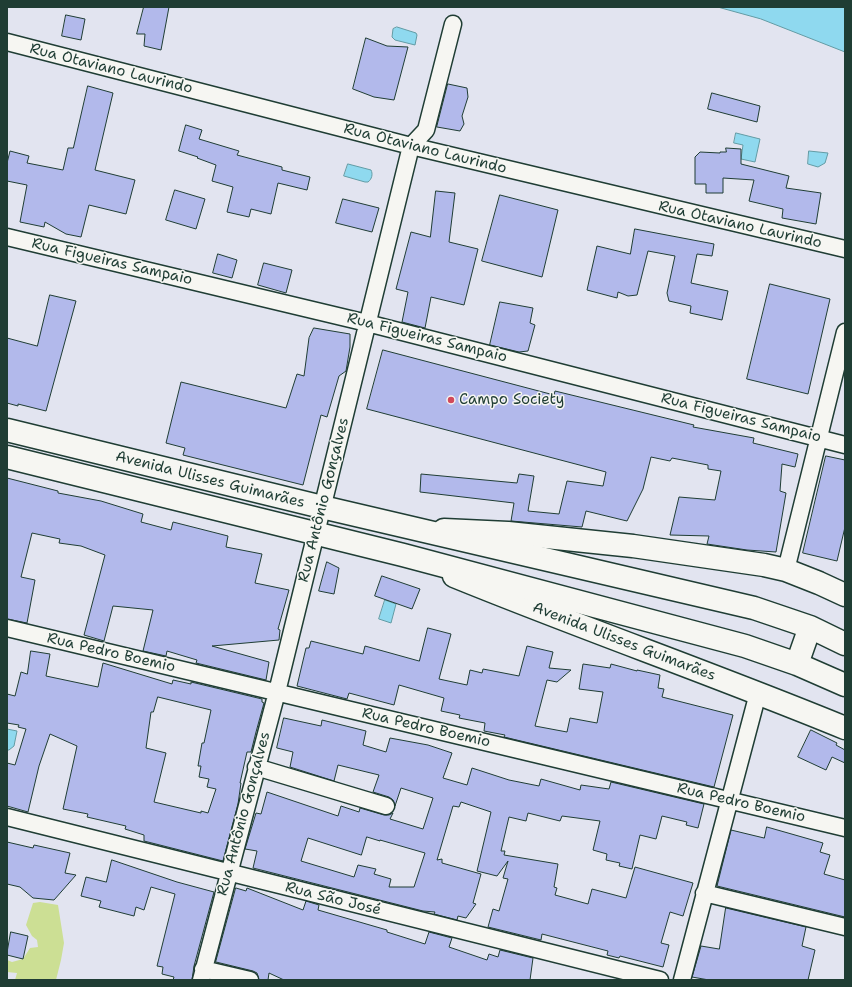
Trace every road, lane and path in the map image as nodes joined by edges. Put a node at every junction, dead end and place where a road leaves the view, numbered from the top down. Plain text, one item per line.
1 (453, 24) dead end
2 (7, 42) edge
3 (411, 146) junction
4 (7, 237) edge
5 (845, 250) edge
6 (367, 323) junction
7 (845, 332) edge
8 (7, 430) edge
9 (818, 438) junction
10 (845, 445) edge
11 (7, 457) edge
12 (322, 507) junction
13 (413, 528) junction
14 (316, 534) junction
15 (403, 555) junction
16 (786, 570) junction
17 (845, 595) edge
18 (810, 627) junction
19 (7, 628) edge
20 (845, 644) edge
21 (797, 664) junction
22 (845, 685) edge
23 (277, 692) junction
24 (758, 693) junction
25 (845, 728) edge
26 (256, 767) junction
27 (729, 800) junction
28 (386, 806) dead end
29 (7, 818) edge
30 (845, 828) edge
31 (229, 873) junction
32 (704, 893) junction
33 (845, 927) edge
34 (202, 974) edge
35 (250, 980) edge
36 (660, 980) edge
37 (682, 980) edge

1 - 3 street, Rua Antônio Gonçalves
2 - 3 street, Rua Otaviano Laurindo
3 - 5 street, Rua Otaviano Laurindo
3 - 6 street, Rua Antônio Gonçalves
4 - 6 street, Rua Figueiras Sampaio
6 - 9 street, Rua Figueiras Sampaio
6 - 12 street, Rua Antônio Gonçalves
7 - 9 street
8 - 12 main road, Avenida Ulisses Guimarães
9 - 10 street, Rua Figueiras Sampaio
9 - 16 street
11 - 14 main road, Avenida Ulisses Guimarães
12 - 13 main road, Avenida Ulisses Guimarães
12 - 14 street, Rua Antônio Gonçalves
13 - 16 main road, Avenida Ulisses Guimarães
13 - 18 main road, Avenida Ulisses Guimarães
14 - 15 main road, Avenida Ulisses Guimarães
14 - 23 street, Rua Antônio Gonçalves
15 - 21 main road, Avenida Ulisses Guimarães
15 - 24 main road, Avenida Ulisses Guimarães
16 - 17 main road, Avenida Ulisses Guimarães
18 - 20 main road, Avenida Ulisses Guimarães
18 - 21 main road
19 - 23 street, Rua Pedro Boemio
21 - 22 main road, Avenida Ulisses Guimarães
23 - 26 street, Rua Antônio Gonçalves
23 - 27 street, Rua Pedro Boemio
24 - 25 main road, Avenida Ulisses Guimarães
24 - 27 street
26 - 28 street
26 - 31 street, Rua Antônio Gonçalves
27 - 30 street, Rua Pedro Boemio
27 - 32 street
29 - 31 street, Rua São José
31 - 34 street, Rua Antônio Gonçalves
31 - 36 street, Rua São José
32 - 33 street
32 - 37 street
34 - 35 street

